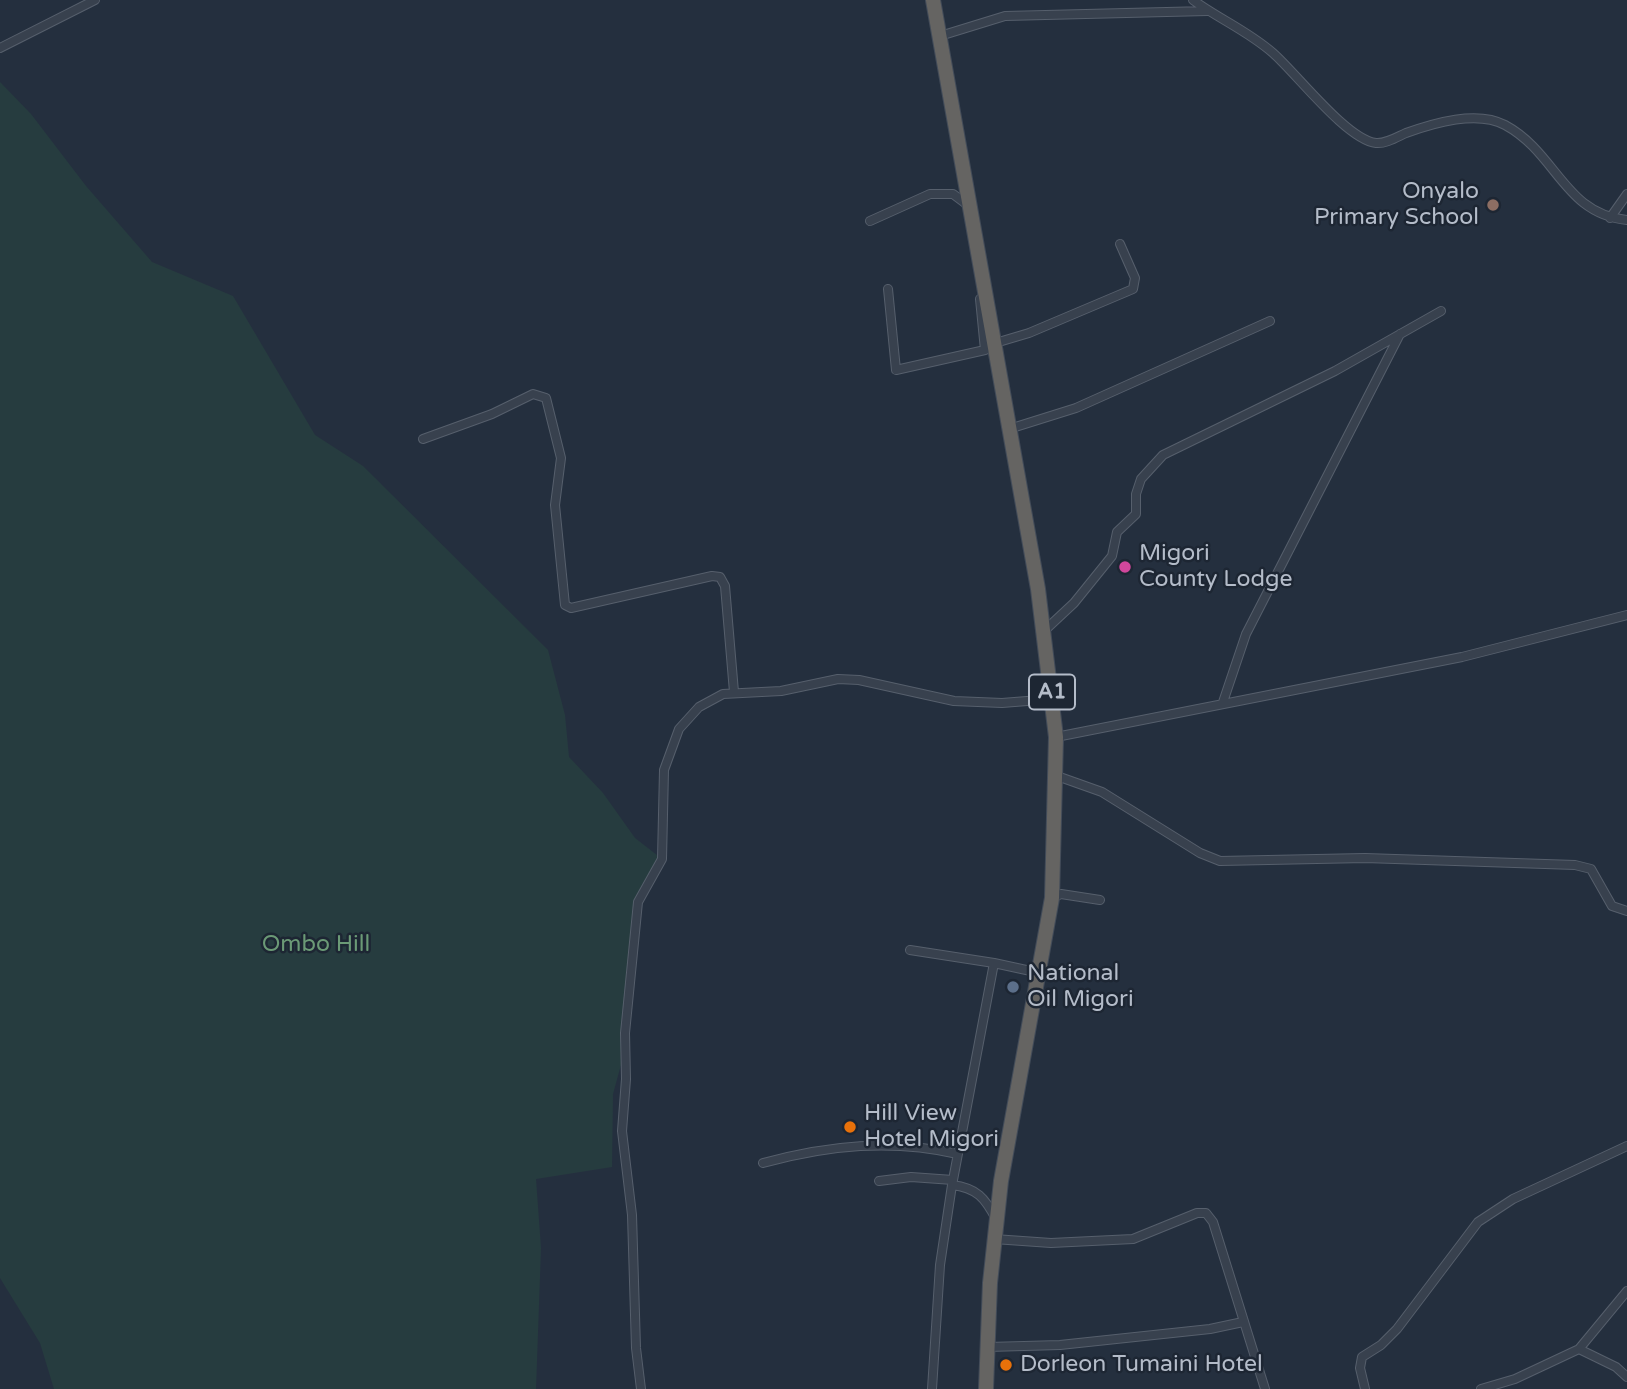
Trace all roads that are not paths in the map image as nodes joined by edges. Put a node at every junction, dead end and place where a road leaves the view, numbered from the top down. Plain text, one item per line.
1 (94, 0) edge
2 (933, 0) edge
3 (1193, 0) edge
4 (1207, 11) junction
5 (940, 36) junction
6 (0, 48) edge
7 (1627, 194) edge
8 (971, 207) junction
9 (1610, 218) junction
10 (1627, 220) edge
11 (870, 221) dead end
12 (1120, 244) dead end
13 (888, 289) dead end
14 (1441, 311) dead end
15 (1270, 321) dead end
16 (1400, 334) junction
17 (992, 344) junction
18 (1009, 429) junction
19 (423, 439) dead end
20 (1627, 615) edge
21 (1044, 631) junction
22 (734, 692) junction
23 (1052, 699) junction
24 (1223, 702) junction
25 (1056, 737) junction
26 (1057, 776) junction
27 (1052, 898) junction
28 (1100, 900) dead end
29 (1627, 911) edge
30 (910, 950) dead end
31 (994, 963) junction
32 (1040, 973) junction
33 (1627, 1146) edge
34 (958, 1154) junction
35 (763, 1163) dead end
36 (878, 1181) dead end
37 (953, 1183) junction
38 (996, 1219) junction
39 (994, 1239) junction
40 (1627, 1291) edge
41 (1243, 1322) junction
42 (988, 1347) junction
43 (1579, 1349) junction
44 (1627, 1377) edge
45 (641, 1389) edge
46 (932, 1389) edge
47 (986, 1389) edge
48 (1265, 1389) edge
49 (1365, 1389) edge
50 (1480, 1389) edge

1 - 6 street
2 - 5 highway, A1
3 - 4 street
4 - 5 street
4 - 9 street
5 - 8 highway, A1
7 - 9 street
8 - 11 street
8 - 13 street
8 - 17 highway, A1
9 - 10 street
12 - 17 street
14 - 16 street
15 - 18 street
16 - 21 street
16 - 24 street
17 - 18 highway, A1
18 - 21 highway, A1
19 - 22 street
20 - 24 street
21 - 23 highway, A1
22 - 23 street
22 - 45 street
23 - 25 highway, A1
24 - 25 street
25 - 26 highway, A1
26 - 27 highway, A1
26 - 29 street
27 - 28 street
27 - 32 highway, A1
30 - 31 street
31 - 32 street
31 - 34 street
32 - 38 highway, A1
33 - 49 street
34 - 35 street
34 - 37 street
36 - 37 street
37 - 38 street
37 - 46 street
38 - 39 highway, A1
39 - 41 street
39 - 42 highway, A1
40 - 43 street
41 - 42 street
41 - 48 street
42 - 47 highway, A1
43 - 44 street
43 - 50 street

